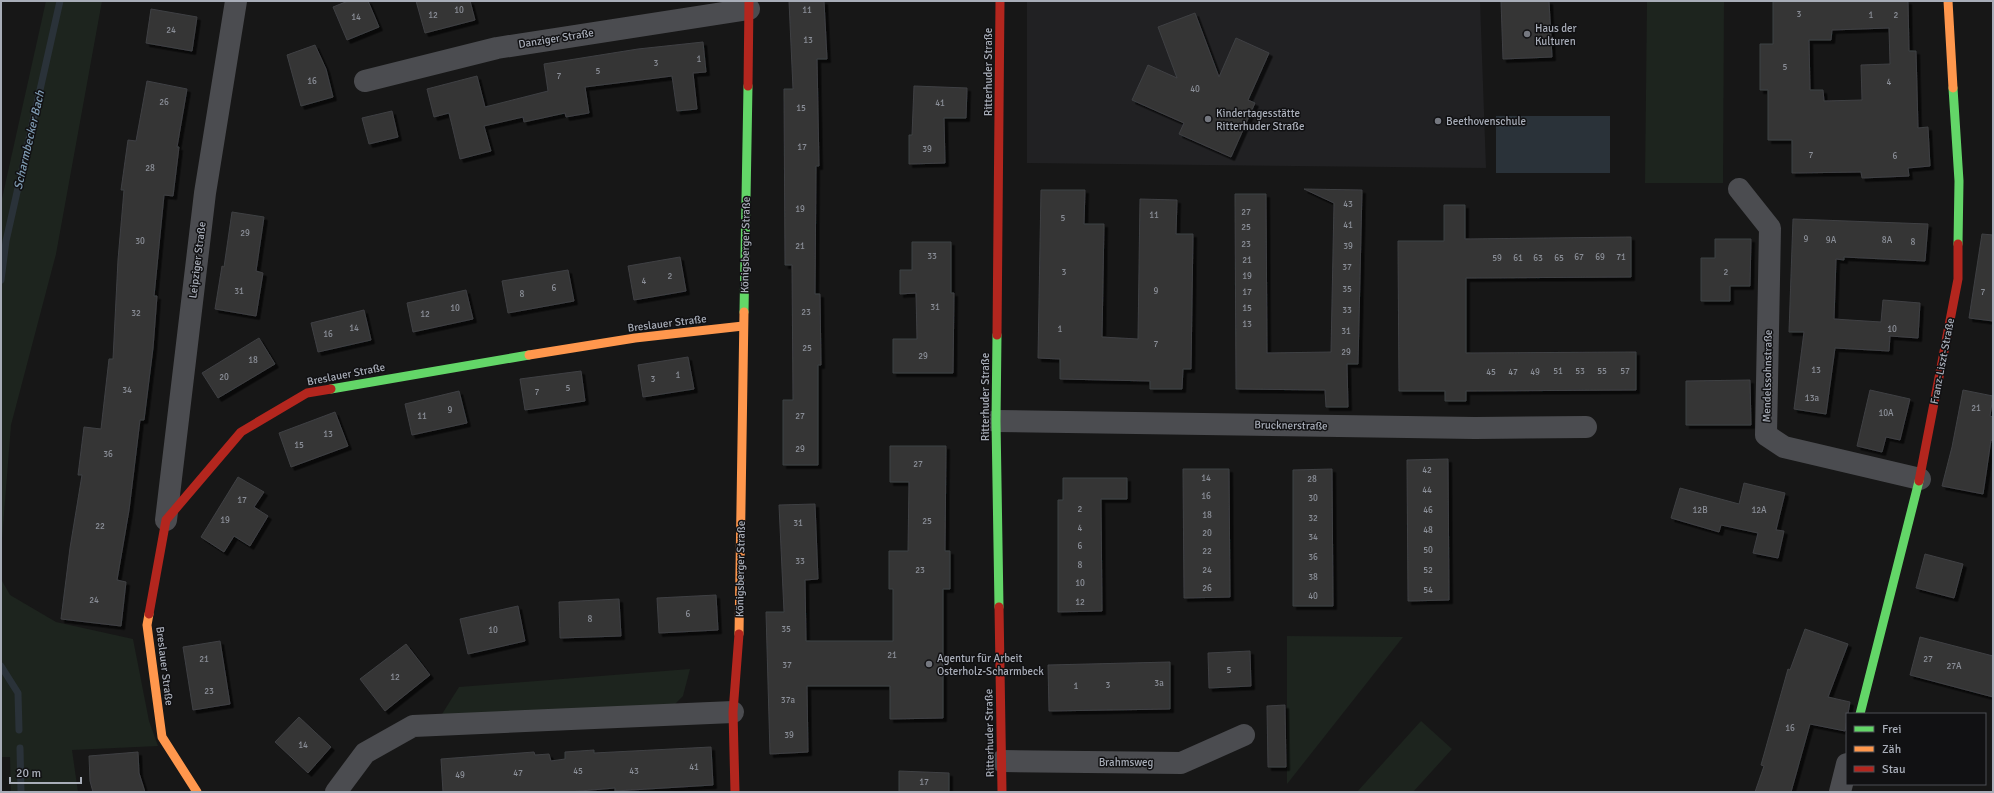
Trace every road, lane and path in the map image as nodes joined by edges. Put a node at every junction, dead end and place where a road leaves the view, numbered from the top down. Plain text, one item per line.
1 (236, 1) edge
2 (1000, 1) edge
3 (1948, 1) edge
4 (749, 5) edge
5 (365, 81) dead end
6 (1739, 189) dead end
7 (743, 326) junction
8 (996, 421) junction
9 (1586, 427) dead end
10 (1920, 479) junction
11 (166, 520) junction
12 (734, 712) junction
13 (1860, 713) edge
14 (1244, 735) dead end
15 (1002, 761) junction
16 (1846, 768) edge
17 (197, 792) edge
18 (336, 792) edge
19 (735, 792) edge
20 (1002, 792) edge
21 (1840, 792) edge

1 - 11 street, Leipziger Straße
2 - 8 street, Ritterhuder Straße
3 - 10 street, Franz-Liszt-Straße
4 - 5 street, Danziger Straße
4 - 7 street, Königsberger Straße
6 - 10 street, Mendelssohnstraße
7 - 11 street, Breslauer Straße
7 - 12 street, Königsberger Straße
8 - 9 street, Brucknerstraße
8 - 15 street, Ritterhuder Straße
10 - 13 street, Franz-Liszt-Straße
11 - 17 street, Breslauer Straße
12 - 18 street
12 - 19 street, Königsberger Straße
14 - 15 street, Brahmsweg
15 - 20 street, Ritterhuder Straße
16 - 21 street

